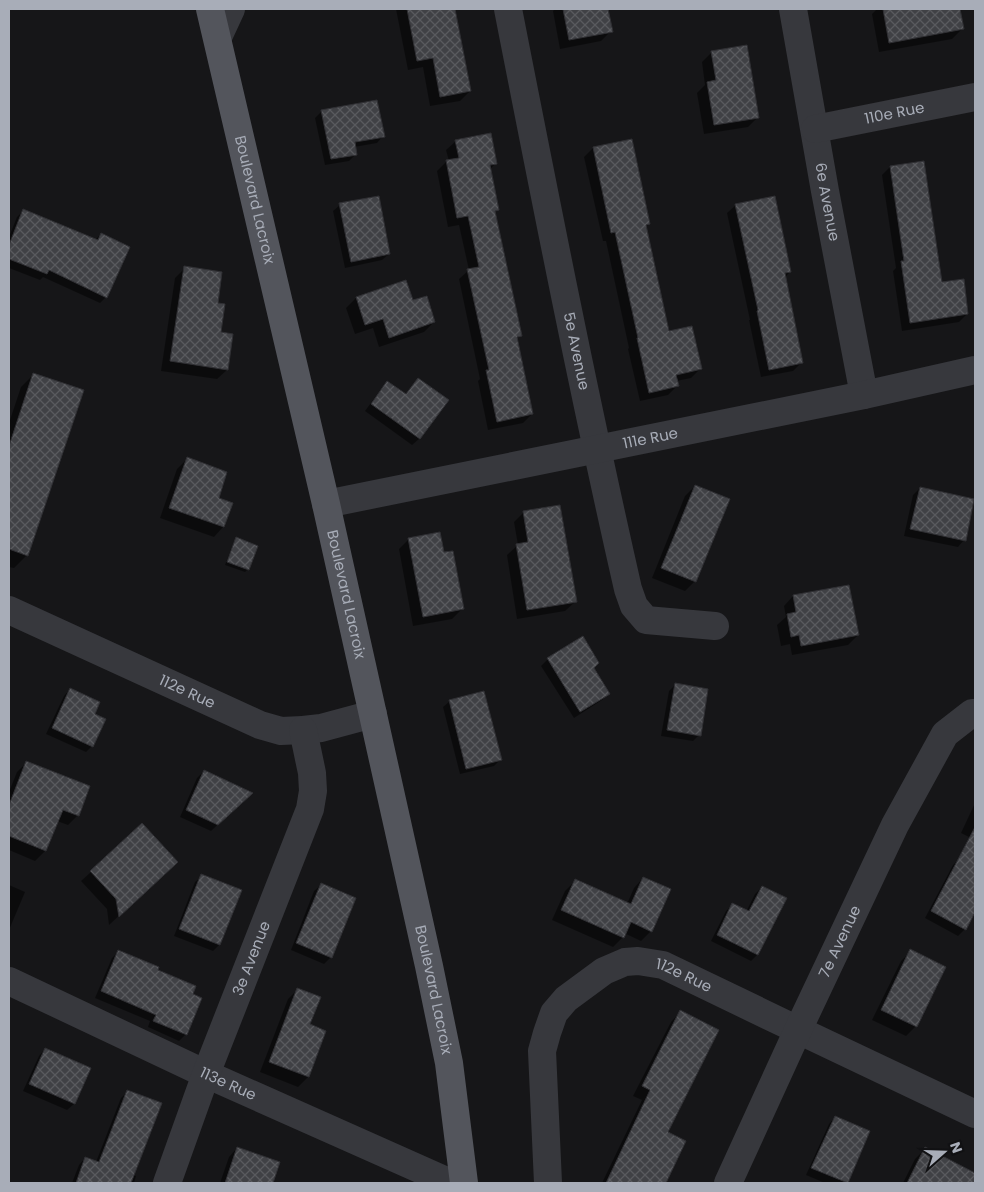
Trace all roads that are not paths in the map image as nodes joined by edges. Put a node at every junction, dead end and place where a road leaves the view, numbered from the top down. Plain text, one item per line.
1 (210, 9) edge
2 (232, 9) edge
3 (508, 9) edge
4 (793, 9) edge
5 (218, 37) junction
6 (975, 96) edge
7 (814, 129) junction
8 (975, 370) edge
9 (864, 395) junction
10 (597, 449) junction
11 (326, 504) junction
12 (9, 610) edge
13 (715, 626) dead end
14 (974, 713) edge
15 (373, 714) junction
16 (303, 730) junction
17 (9, 981) edge
18 (798, 1030) junction
19 (206, 1074) junction
20 (975, 1114) edge
21 (167, 1183) edge
22 (451, 1183) edge
23 (464, 1183) edge
24 (548, 1183) edge
25 (728, 1183) edge

1 - 5 main road, Boulevard Lacroix
2 - 5 street
3 - 10 street, 5e Avenue
4 - 7 street, 6e Avenue
5 - 11 main road, Boulevard Lacroix
6 - 7 street, 110e Rue
7 - 9 street, 6e Avenue
8 - 9 street, 111e Rue
9 - 10 street, 111e Rue
10 - 11 street, 111e Rue
10 - 13 street, 5e Avenue
11 - 15 main road, Boulevard Lacroix
12 - 16 street, 112e Rue
14 - 18 street, 7e Avenue
15 - 16 street, 112e Rue
15 - 23 main road, Boulevard Lacroix
16 - 19 street, 3e Avenue
17 - 19 street, 113e Rue
18 - 20 street, 112e Rue
18 - 24 street, 112e Rue
18 - 25 street, 7e Avenue
19 - 21 street, 3e Avenue
19 - 22 street, 113e Rue

